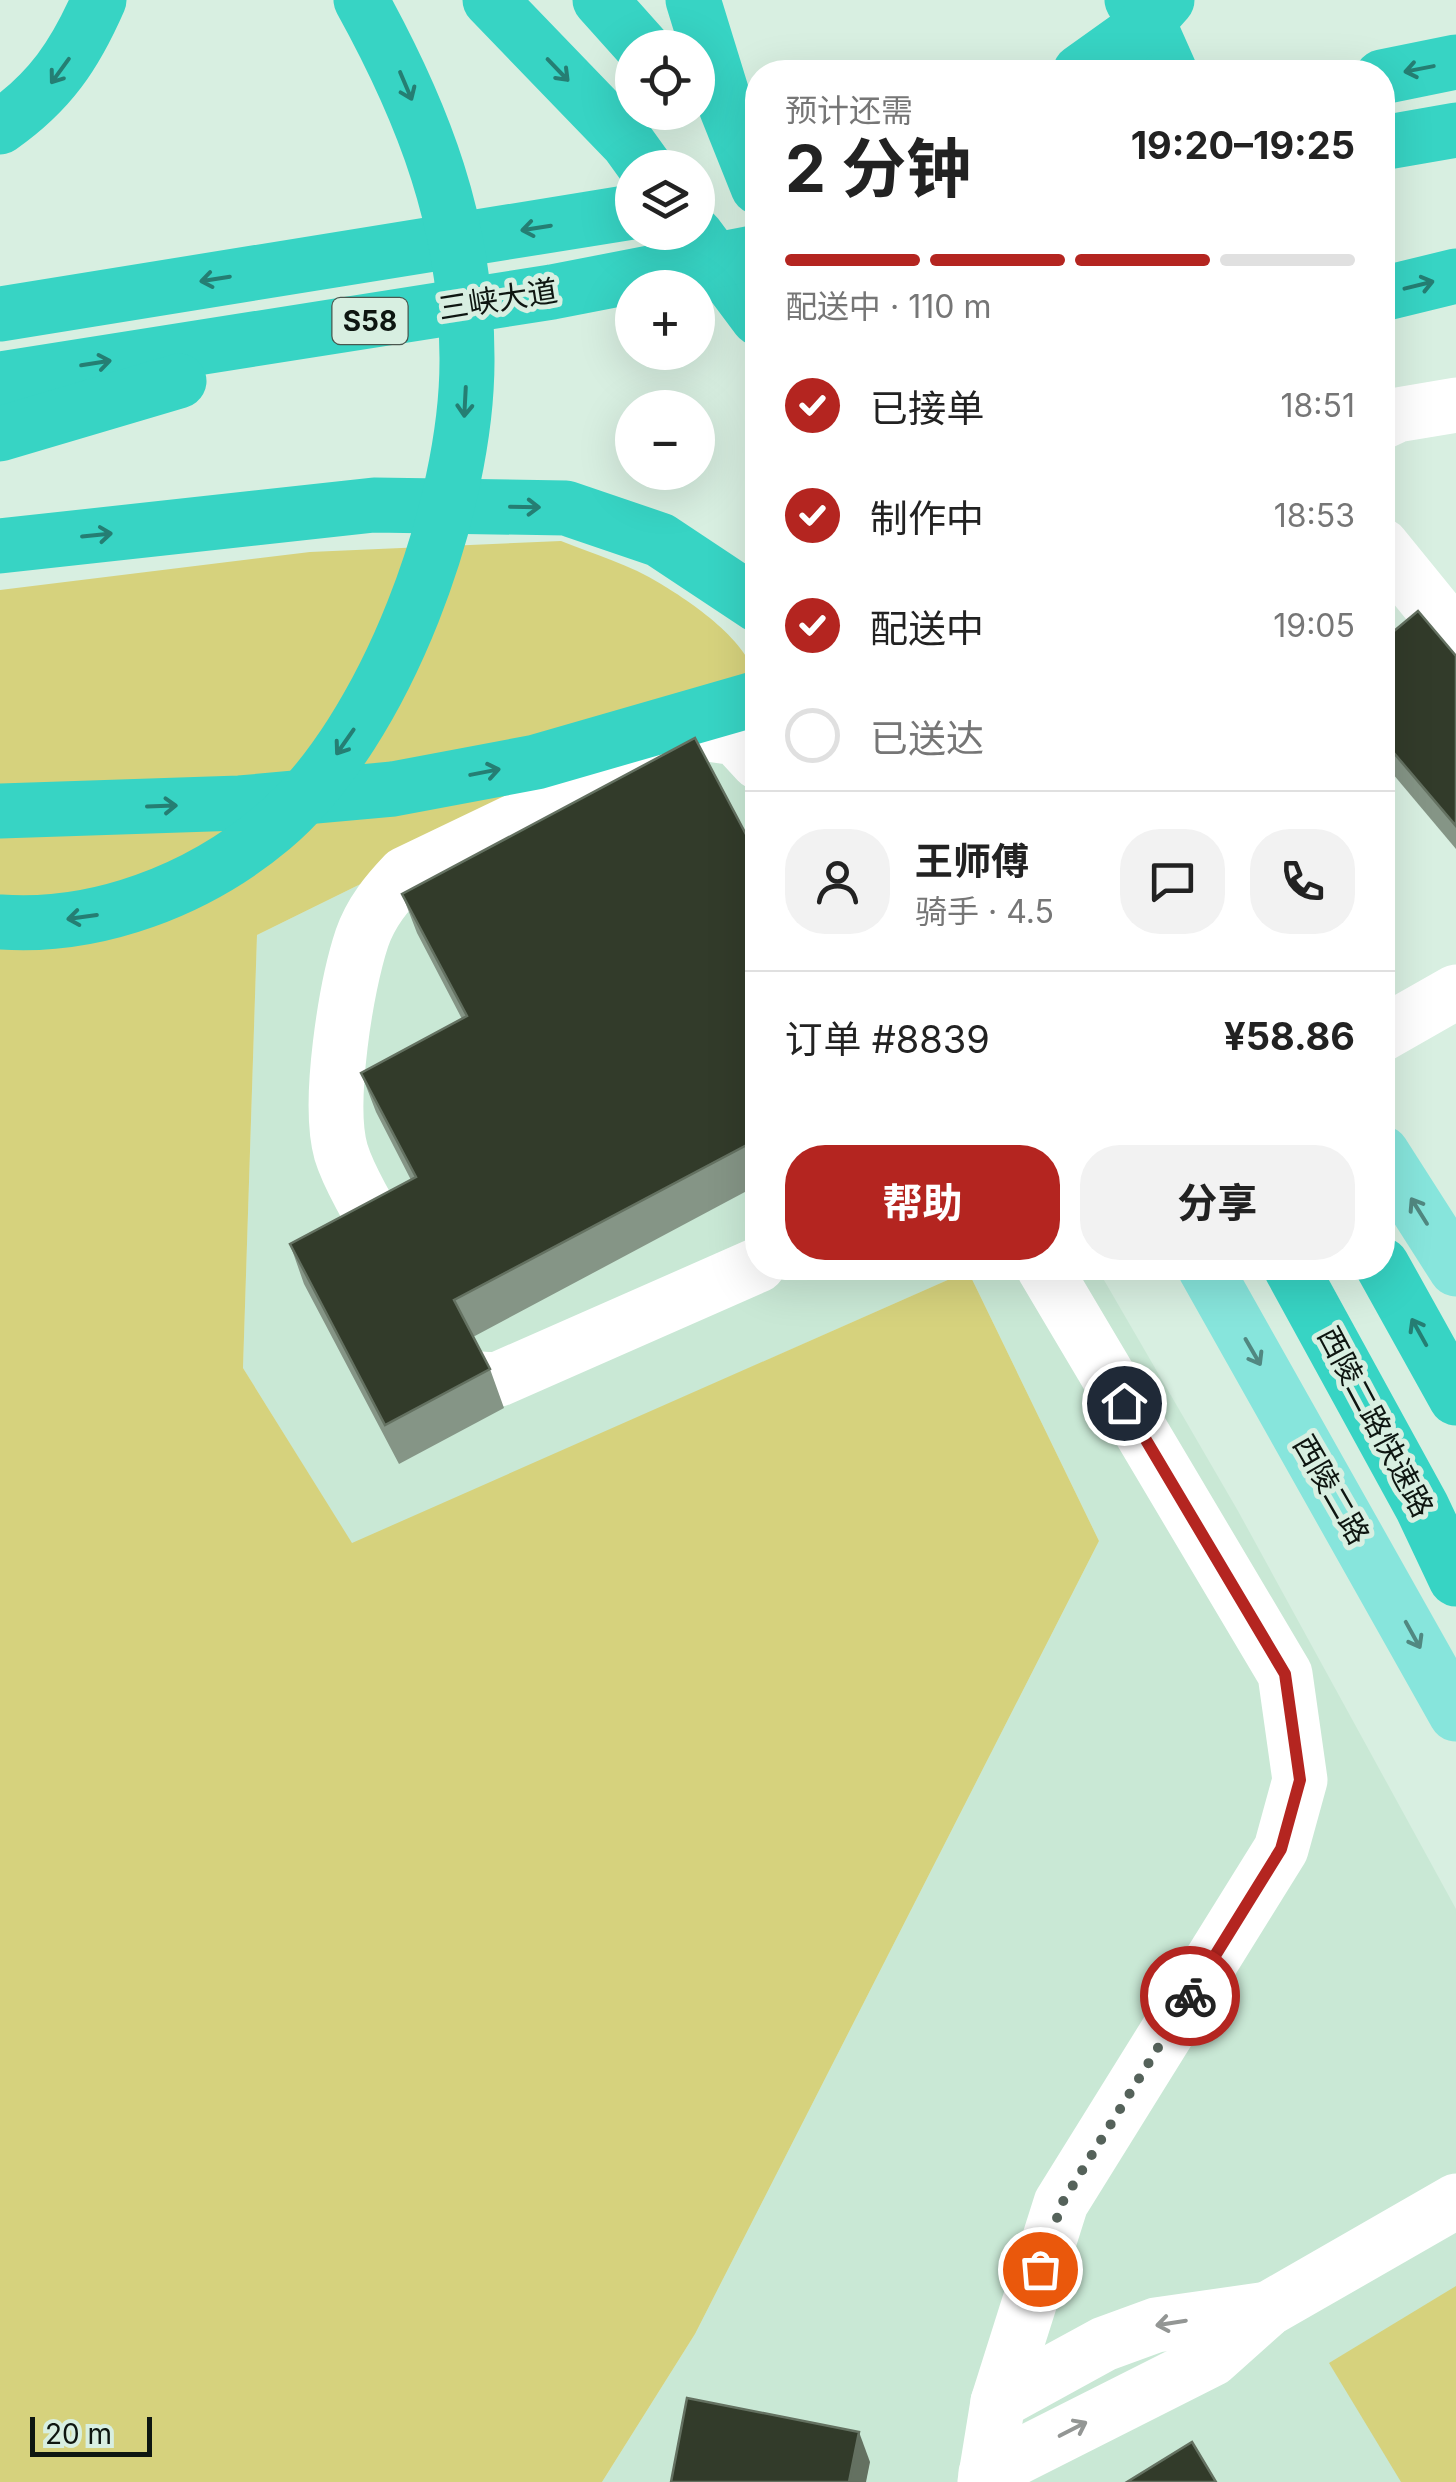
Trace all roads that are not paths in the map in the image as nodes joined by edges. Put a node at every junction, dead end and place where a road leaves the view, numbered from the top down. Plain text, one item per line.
1 (99, 0) edge
2 (360, 0) edge
3 (490, 0) edge
4 (600, 0) edge
5 (693, 0) edge
6 (718, 0) edge
7 (1132, 0) edge
8 (1167, 0) edge
9 (627, 30) edge
10 (749, 60) edge
11 (1097, 60) edge
12 (1165, 60) edge
13 (1456, 62) edge
14 (1395, 74) edge
15 (0, 127) edge
16 (704, 130) edge
17 (1456, 130) edge
18 (1395, 141) edge
19 (633, 150) edge
20 (736, 213) edge
21 (615, 215) edge
22 (745, 256) edge
23 (1456, 276) edge
24 (1395, 291) edge
25 (552, 292) junction
26 (0, 314) edge
27 (0, 378) edge
28 (1456, 405) edge
29 (1395, 416) edge
30 (0, 434) edge
31 (0, 546) edge
32 (1395, 562) edge
33 (745, 596) edge
34 (1456, 638) edge
35 (745, 702) edge
36 (745, 748) edge
37 (0, 811) edge
38 (0, 922) edge
39 (1456, 992) edge
40 (1395, 1027) edge
41 (1395, 1173) edge
42 (1456, 1269) edge
43 (745, 1271) edge
44 (1051, 1280) edge
45 (1212, 1280) edge
46 (1298, 1280) edge
47 (1390, 1280) edge
48 (1456, 1398) edge
49 (1456, 1579) edge
50 (1456, 1714) edge
51 (1456, 2201) edge
52 (1268, 2309) junction
53 (998, 2402) junction
54 (985, 2478) edge

1 -> 15 highway
2 -> 38 highway
3 -> 19 highway
4 - 9 highway
5 - 20 highway
6 - 10 highway
7 - 12 highway
8 - 11 highway
13 -> 14 highway
16 - 20 highway
17 - 18 highway
20 - 22 highway
20 - 25 highway, 三峡大道 / S58
21 -> 26 highway, S58
24 -> 23 highway
27 -> 25 highway, 三峡大道 / S58
25 - 30 highway
28 - 29 lane
31 -> 33 highway
32 - 34 lane
37 -> 35 highway
36 - 43 lane
39 - 40 lane
42 -> 41 main road
44 - 53 lane
45 -> 50 main road, 西陵二路
46 - 49 highway, 西陵二路快速路
48 -> 47 highway
51 - 52 lane
52 -> 53 lane
54 -> 52 lane
53 - 54 lane

